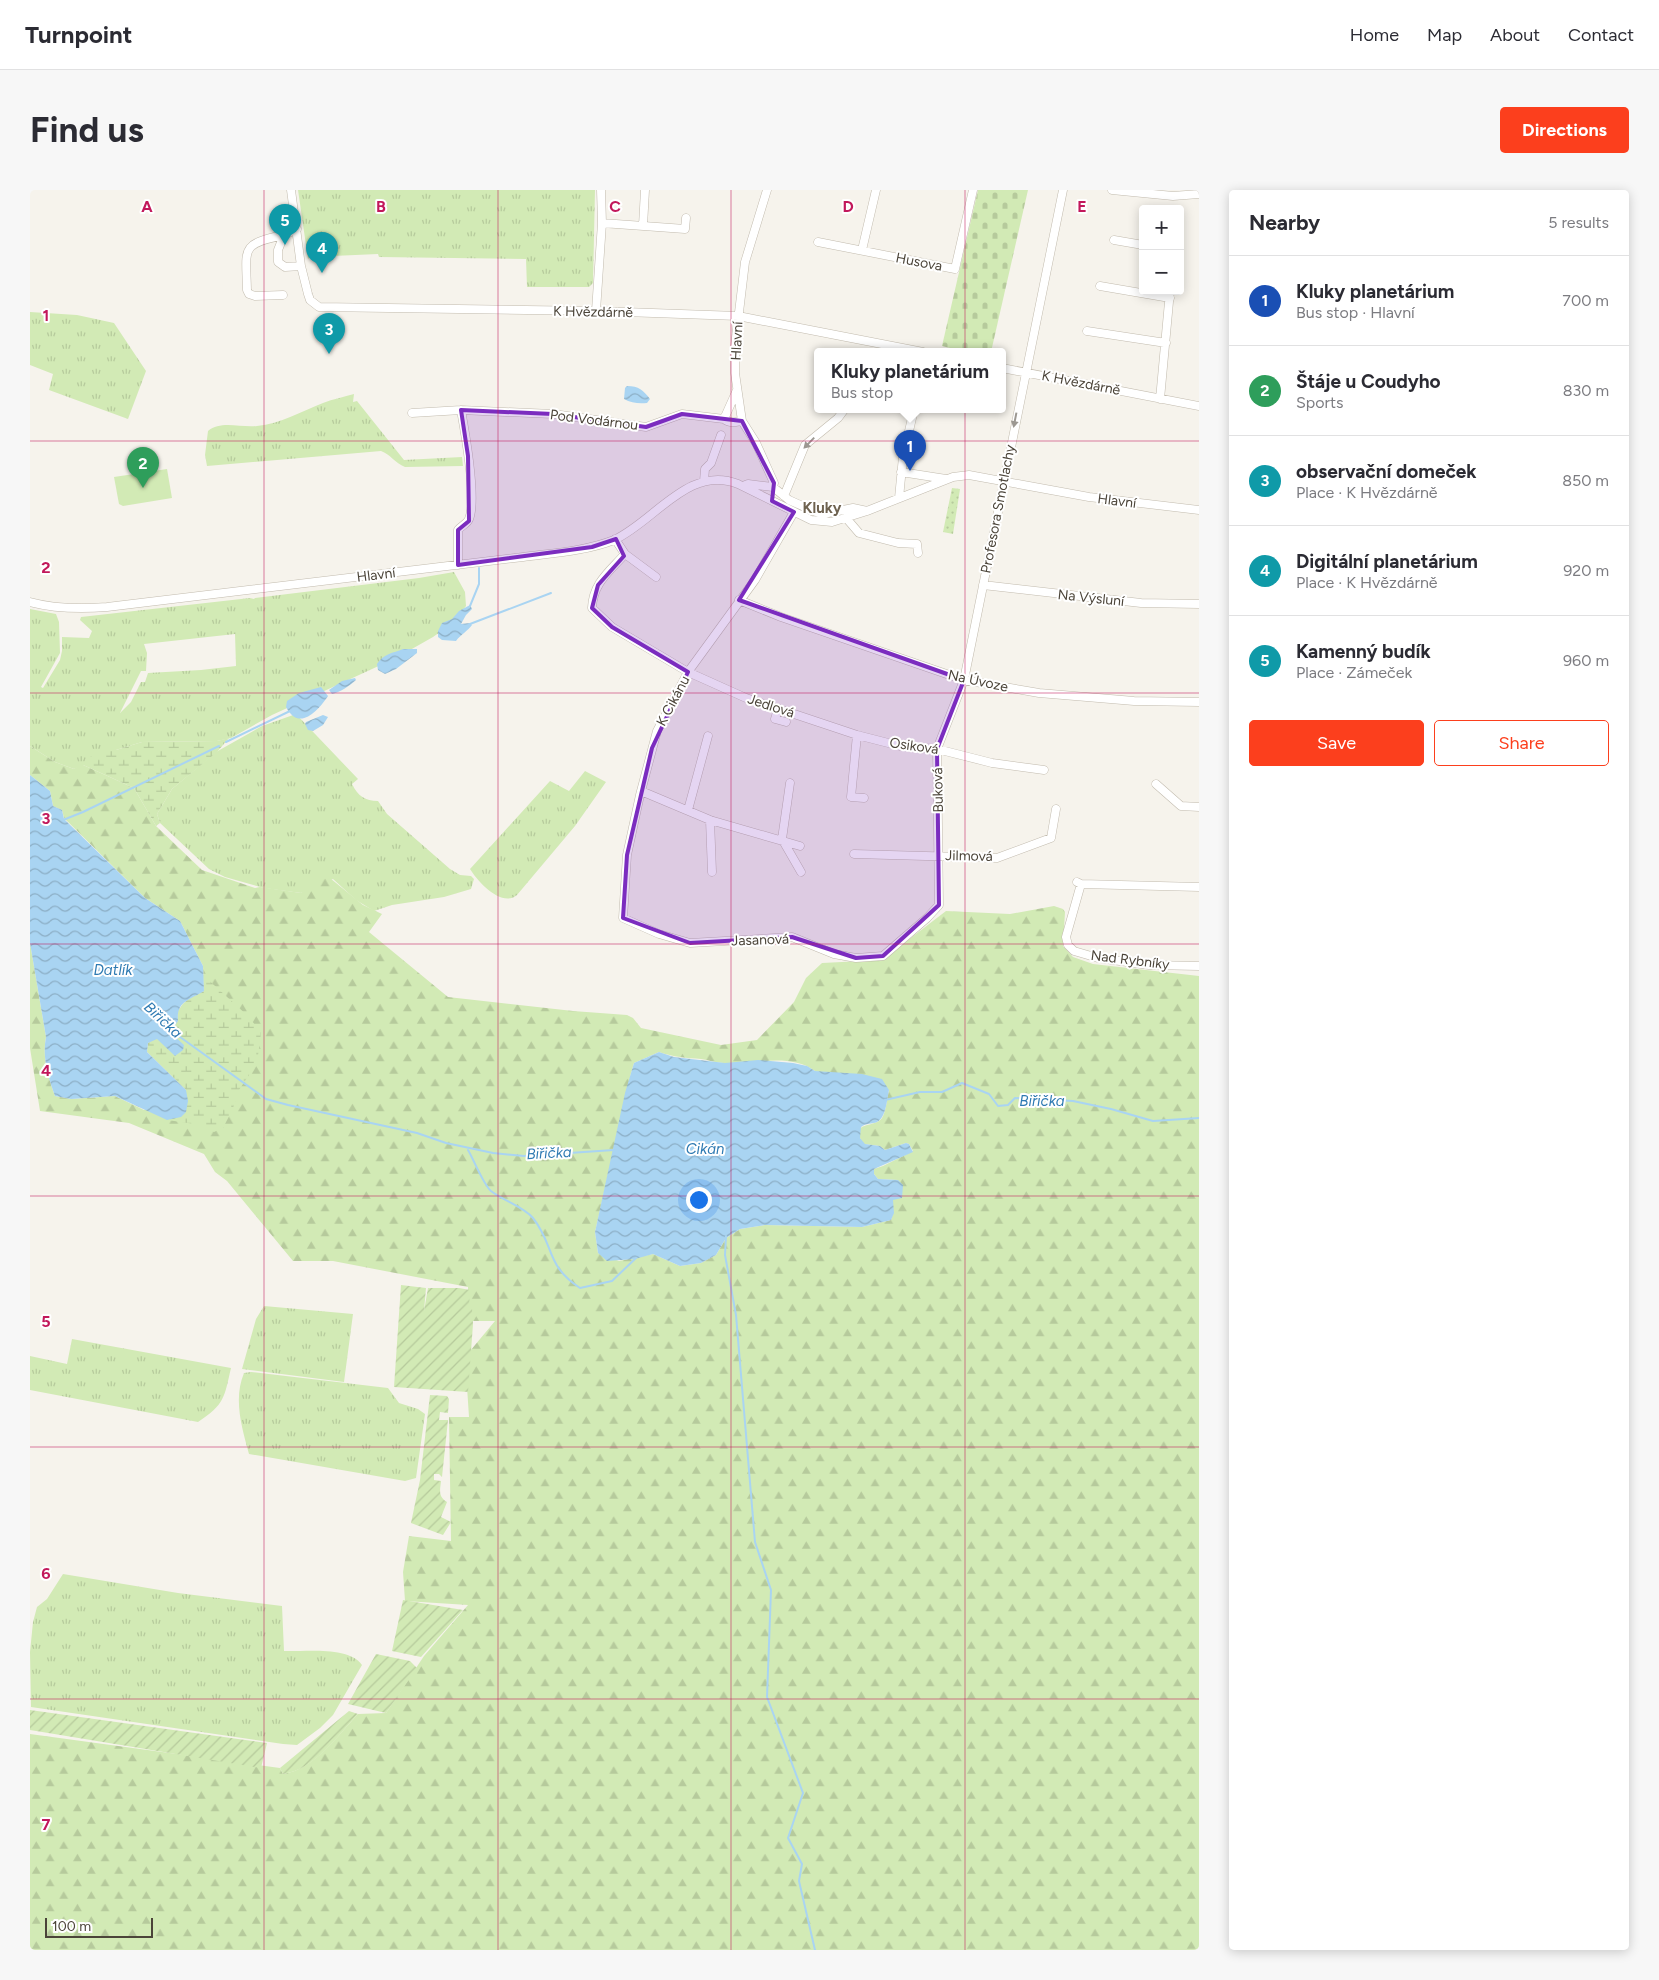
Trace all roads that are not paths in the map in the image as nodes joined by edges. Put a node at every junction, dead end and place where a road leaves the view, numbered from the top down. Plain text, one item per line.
1 (291, 190) edge
2 (601, 190) edge
3 (645, 190) edge
4 (767, 190) edge
5 (876, 190) edge
6 (973, 190) edge
7 (1063, 190) edge
8 (1112, 190) edge
9 (1194, 193) edge
10 (686, 218) dead end
11 (602, 223) junction
12 (643, 226) junction
13 (297, 229) junction
14 (284, 235) junction
15 (1114, 240) dead end
16 (818, 242) dead end
17 (1139, 244) edge
18 (862, 250) junction
19 (301, 266) junction
20 (1100, 286) dead end
21 (1139, 291) edge
22 (282, 295) dead end
23 (1170, 295) edge
24 (596, 311) junction
25 (738, 316) junction
26 (1087, 330) dead end
27 (875, 343) junction
28 (1166, 343) junction
29 (873, 348) edge
30 (902, 348) edge
31 (1006, 369) edge
32 (1025, 372) junction
33 (736, 390) junction
34 (1160, 399) junction
35 (1199, 406) edge
36 (461, 410) junction
37 (412, 413) dead end
38 (842, 413) edge
39 (912, 418) dead end
40 (724, 419) junction
41 (742, 421) junction
42 (721, 435) dead end
43 (901, 472) junction
44 (947, 479) junction
45 (704, 481) junction
46 (1003, 481) junction
47 (743, 486) junction
48 (773, 488) junction
49 (784, 496) junction
50 (898, 498) junction
51 (1199, 510) edge
52 (867, 511) junction
53 (794, 512) junction
54 (846, 519) junction
55 (615, 539) junction
56 (918, 553) dead end
57 (625, 554) junction
58 (458, 565) junction
59 (656, 578) dead end
60 (983, 585) junction
61 (739, 600) junction
62 (30, 602) edge
63 (1199, 604) edge
64 (688, 672) junction
65 (964, 680) junction
66 (1199, 702) edge
67 (778, 709) junction
68 (786, 722) dead end
69 (857, 735) junction
70 (708, 736) dead end
71 (937, 749) junction
72 (1044, 770) dead end
73 (790, 783) dead end
74 (1156, 784) dead end
75 (641, 791) junction
76 (864, 798) dead end
77 (1199, 807) edge
78 (1056, 809) dead end
79 (688, 810) junction
80 (710, 820) junction
81 (782, 839) junction
82 (800, 846) dead end
83 (854, 854) dead end
84 (939, 856) junction
85 (712, 872) dead end
86 (801, 872) dead end
87 (1199, 887) edge
88 (939, 905) joint
89 (623, 918) joint
90 (1199, 966) edge

1 - 13 street, K Hvězdárně
2 - 11 street
3 - 12 street
4 - 25 street, Hlavní
5 - 18 street
6 - 18 street, Husova
7 - 32 street, Profesora Smotlachy
8 - 9 street
10 - 12 street
11 - 12 street
11 - 24 street
13 - 14 street
13 - 19 street, K Hvězdárně
14 - 19 street
14 - 22 street
15 - 17 street
16 - 18 street, Husova
19 - 24 street, K Hvězdárně
20 - 21 street
23 - 28 street
24 - 25 street, K Hvězdárně
25 - 27 street, K Hvězdárně
25 - 33 street, Hlavní
26 - 28 street
27 - 29 street
27 - 30 street, K Hvězdárně
28 - 34 street
31 - 32 street, K Hvězdárně
32 - 34 street, K Hvězdárně
32 -> 46 street, Profesora Smotlachy
33 - 40 street
33 - 41 street, Hlavní
34 - 35 street, K Hvězdárně
36 - 37 street, Pod Vodárnou
36 - 40 street, Pod Vodárnou
36 - 58 street
38 -> 49 street
39 - 43 street
40 - 41 street, Pod Vodárnou
41 - 48 street, Hlavní
42 - 45 street
43 - 44 street, Hlavní
43 - 50 street
44 - 46 street, Hlavní
44 - 50 street, Hlavní
45 - 47 street, Hlavní
45 - 55 street, Hlavní
46 - 51 street, Hlavní
46 - 60 street, Profesora Smotlachy
47 - 48 street, Hlavní
47 - 53 street, Hlavní
48 - 49 street, Hlavní
49 - 52 street, Hlavní
50 - 52 street, Hlavní
52 - 54 street, Hlavní
53 - 54 street, Hlavní
53 - 61 street, K Cikánu
54 - 56 street
55 - 57 street
55 - 58 street, Hlavní
57 - 59 street
57 - 64 street, Jedlová
58 - 62 street, Hlavní
60 - 63 street, Na Výsluní
60 - 65 street, Profesora Smotlachy
61 - 64 street, K Cikánu
61 - 65 street, Na Úvoze
64 - 67 street, Jedlová
64 - 75 street, K Cikánu
65 - 66 street, Na Úvoze
65 - 71 street, Buková
67 - 68 street
67 - 69 street, Jedlová
69 - 71 street, Osiková
69 - 76 street
70 - 79 street
71 - 72 street, Osiková
71 - 84 street, Buková
73 - 81 street
74 - 77 street
75 - 79 street
75 - 89 street, K Cikánu
78 - 84 street, Jilmová
79 - 80 street
80 - 81 street
80 - 85 street
81 - 82 street
81 - 86 street
83 - 84 street, Jilmová
84 - 88 street, Buková
87 - 90 street, Nad Rybníky
88 - 89 street, Jasanová

